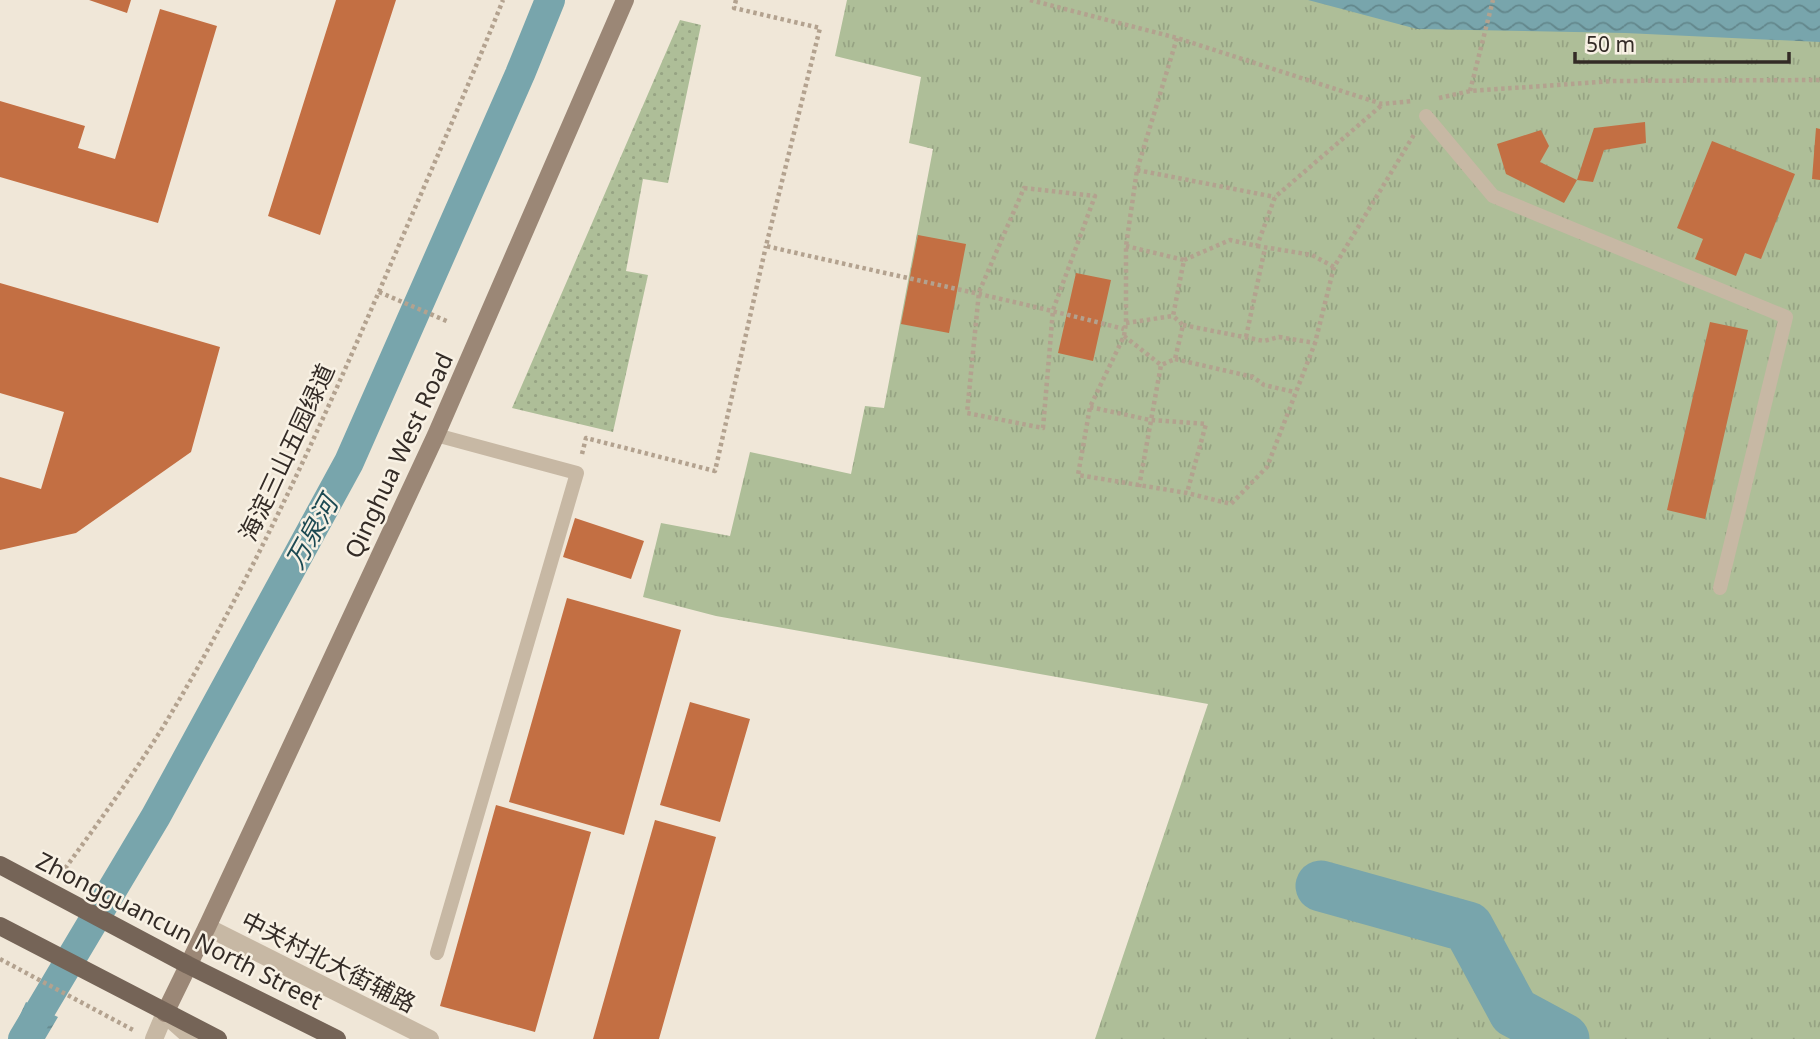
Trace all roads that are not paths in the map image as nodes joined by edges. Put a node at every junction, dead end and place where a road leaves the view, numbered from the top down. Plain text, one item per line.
1 (625, 0) edge
2 (1426, 116) road end
3 (436, 435) junction
4 (1720, 587) dead end
5 (0, 865) edge
6 (0, 926) edge
7 (207, 927) junction
8 (437, 954) dead end
9 (188, 965) junction
10 (165, 1013) junction
11 (147, 1037) edge
12 (193, 1039) edge
13 (218, 1039) edge
14 (337, 1039) edge
15 (430, 1039) edge

1 - 3 main road, Qinghua West Road
2 - 4 lane
3 - 7 main road, Qinghua West Road
3 - 8 lane
5 - 9 main road, Zhongguancun North Street
6 - 10 main road
7 - 9 main road, Qinghua West Road
7 - 15 street, 中关村北大街辅路
9 - 10 main road, Qinghua West Road
9 - 14 main road, Zhongguancun North Street
10 - 11 street
10 - 12 street
10 - 13 main road

